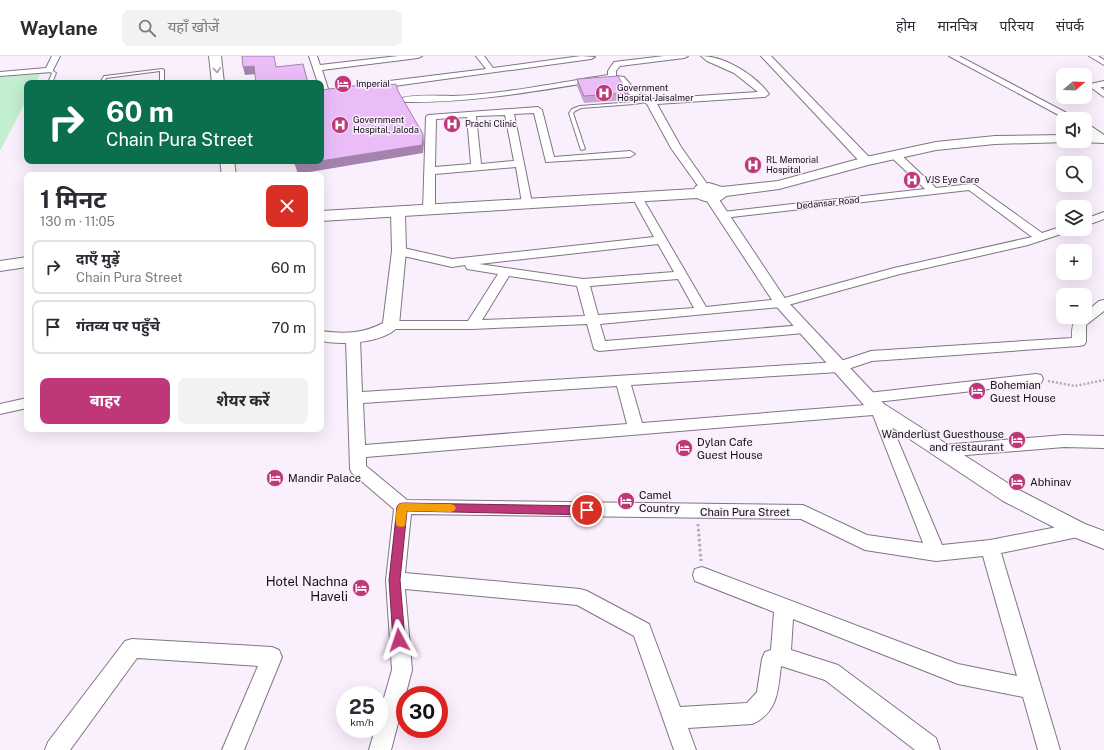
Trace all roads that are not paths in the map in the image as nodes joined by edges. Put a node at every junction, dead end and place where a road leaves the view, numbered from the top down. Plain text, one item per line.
1 (56, 56) edge
2 (204, 56) edge
3 (216, 56) edge
4 (313, 56) edge
5 (418, 56) edge
6 (480, 56) edge
7 (590, 56) edge
8 (684, 56) edge
9 (705, 56) edge
10 (766, 56) edge
11 (953, 56) edge
12 (1093, 56) edge
13 (383, 58) edge
14 (1104, 63) edge
15 (317, 68) junction
16 (49, 70) junction
17 (491, 70) junction
18 (0, 74) edge
19 (612, 78) junction
20 (51, 80) edge
21 (104, 80) edge
22 (162, 80) edge
23 (207, 80) edge
24 (218, 80) edge
25 (322, 80) edge
26 (1104, 84) edge
27 (357, 88) edge
28 (1104, 94) edge
29 (405, 99) dead end
30 (648, 102) junction
31 (509, 112) junction
32 (1060, 112) edge
33 (471, 114) junction
34 (1092, 130) edge
35 (1092, 139) edge
36 (1104, 139) edge
37 (1056, 140) edge
38 (583, 149) dead end
39 (630, 154) dead end
40 (895, 155) junction
41 (866, 161) junction
42 (520, 164) junction
43 (476, 167) junction
44 (430, 171) junction
45 (933, 191) junction
46 (709, 193) junction
47 (637, 197) junction
48 (527, 203) junction
49 (429, 211) junction
50 (398, 213) junction
51 (723, 215) junction
52 (1104, 215) edge
53 (324, 216) edge
54 (1092, 220) edge
55 (1056, 232) edge
56 (1040, 237) junction
57 (661, 240) junction
58 (399, 252) junction
59 (24, 255) edge
60 (0, 259) edge
61 (24, 262) edge
62 (452, 262) junction
63 (0, 266) edge
64 (506, 271) junction
65 (681, 275) junction
66 (583, 284) junction
67 (781, 303) junction
68 (1104, 304) edge
69 (702, 311) junction
70 (593, 320) junction
71 (391, 325) junction
72 (472, 325) junction
73 (804, 329) junction
74 (324, 337) edge
75 (353, 339) junction
76 (839, 367) junction
77 (1036, 379) road end
78 (622, 381) junction
79 (355, 398) junction
80 (24, 404) edge
81 (873, 404) junction
82 (0, 408) edge
83 (636, 429) junction
84 (1104, 442) edge
85 (942, 451) junction
86 (357, 452) junction
87 (403, 507) junction
88 (1078, 530) junction
89 (1104, 540) edge
90 (990, 548) junction
91 (936, 553) junction
92 (702, 575) road end
93 (395, 580) junction
94 (784, 607) junction
95 (782, 656) junction
96 (1032, 689) junction
97 (673, 718) junction
98 (56, 750) edge
99 (233, 750) edge
100 (380, 750) edge
101 (685, 750) edge
102 (929, 750) edge
103 (1049, 750) edge

1 - 16 street
2 - 23 main road
3 -> 24 main road
4 - 15 street
5 - 13 street
6 - 17 street
7 - 17 street
8 - 19 street
9 - 30 street
10 - 41 street
11 - 32 street
12 - 14 street
13 - 15 street
15 - 25 street
16 - 18 street
16 - 20 lane
17 - 27 street
19 - 29 street
19 - 30 street
21 - 22 lane
26 - 28 street
30 - 38 lane
30 - 46 street
31 - 33 street
31 - 39 street
31 - 42 street
33 - 43 street
33 - 44 street
34 - 36 street
35 - 36 main road
37 - 40 main road
40 - 41 main road
40 - 45 street
41 - 46 main road
42 - 43 street
42 - 48 street
43 - 44 street
44 - 49 street
45 - 51 street, Dedansar Road
45 - 56 street, Dedansar Road
46 - 47 main road
46 - 51 street
47 - 48 main road
47 - 57 street
48 - 49 main road
49 - 50 main road
50 - 53 main road
50 - 58 street
51 - 67 street
52 - 54 street
55 - 56 street
56 - 67 street
57 - 62 street
57 - 65 street
58 - 62 street
58 - 71 street
59 - 60 main road
61 - 63 main road
62 - 64 street
64 - 66 street
64 - 72 street
65 - 66 street
65 - 69 street
66 - 70 street
67 - 69 street
67 - 73 street
68 - 76 street
69 - 70 street
70 - 72 street
70 - 73 street
71 - 72 street
71 - 75 street
73 - 76 street
74 - 75 street
75 - 79 street
76 - 78 street
76 - 81 street
77 - 81 street
78 - 79 street
78 - 83 street
79 - 86 street
80 - 82 street
81 - 83 street
81 - 85 street
81 - 91 street
83 - 86 street
84 - 85 street
85 - 88 street
86 - 87 street
87 - 91 street, Chain Pura Street
87 - 93 street
88 - 89 street
88 - 90 street, Chain Pura Street
90 - 91 street, Chain Pura Street
90 - 96 street
92 - 94 street
93 - 97 street
93 - 100 street
94 - 95 street
94 - 96 street
95 - 97 street
95 - 102 street
96 - 103 street
97 - 101 street
98 - 99 street

